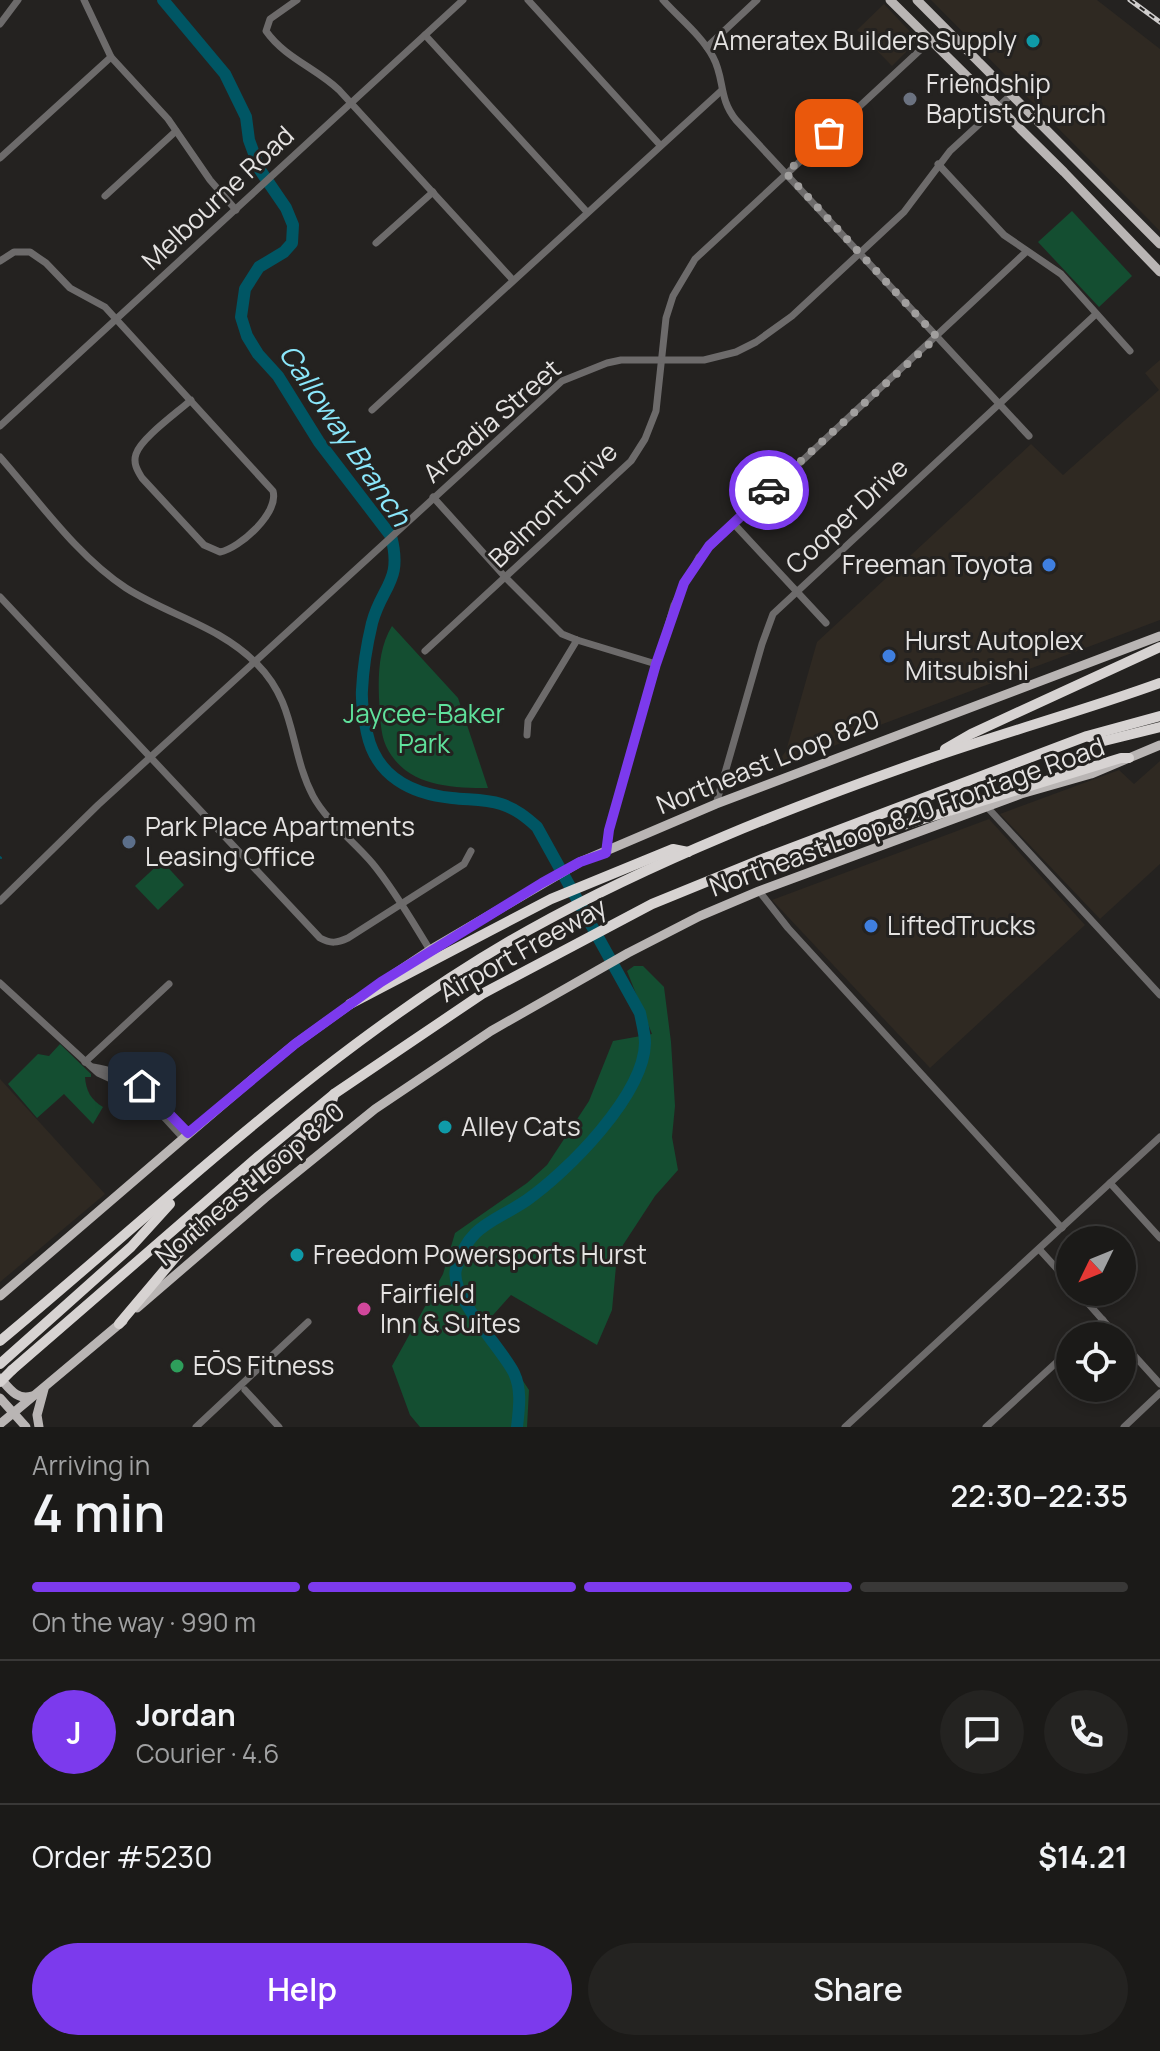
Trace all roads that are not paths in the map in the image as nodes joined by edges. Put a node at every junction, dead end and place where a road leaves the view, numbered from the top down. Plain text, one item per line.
1 (18, 0) edge
2 (84, 0) edge
3 (297, 0) edge
4 (463, 0) edge
5 (528, 0) edge
6 (663, 0) edge
7 (757, 0) edge
8 (890, 0) edge
9 (917, 0) edge
10 (0, 24) edge
11 (425, 35) junction
12 (931, 40) junction
13 (707, 47) junction
14 (111, 57) junction
15 (721, 91) junction
16 (1012, 94) junction
17 (351, 102) junction
18 (997, 107) junction
19 (176, 131) junction
20 (660, 145) junction
21 (0, 158) edge
22 (938, 164) junction
23 (786, 173) junction
24 (433, 192) junction
25 (105, 196) dead end
26 (236, 210) junction
27 (587, 212) junction
28 (376, 243) dead end
29 (1160, 244) edge
30 (1026, 252) junction
31 (859, 253) junction
32 (0, 261) edge
33 (1160, 272) edge
34 (512, 279) junction
35 (1096, 314) junction
36 (116, 319) junction
37 (937, 337) junction
38 (1130, 351) dead end
39 (663, 361) junction
40 (191, 400) junction
41 (999, 404) junction
42 (372, 410) dead end
43 (0, 426) edge
44 (1029, 436) dead end
45 (0, 457) edge
46 (433, 497) junction
47 (734, 524) junction
48 (506, 578) junction
49 (795, 591) junction
50 (0, 597) edge
51 (826, 623) dead end
52 (1160, 636) edge
53 (577, 640) junction
54 (1160, 647) edge
55 (425, 651) dead end
56 (255, 661) junction
57 (656, 664) junction
58 (1160, 683) edge
59 (1160, 716) edge
60 (1160, 727) edge
61 (527, 735) dead end
62 (1087, 736) junction
63 (1160, 745) edge
64 (150, 757) junction
65 (1129, 758) junction
66 (930, 759) junction
67 (716, 804) junction
68 (987, 807) junction
69 (471, 851) dead end
70 (606, 853) junction
71 (689, 853) junction
72 (765, 858) junction
73 (759, 891) junction
74 (0, 901) edge
75 (401, 904) junction
76 (430, 950) junction
77 (628, 953) joint
78 (0, 983) edge
79 (169, 984) dead end
80 (1160, 995) edge
81 (350, 1004) junction
82 (88, 1064) junction
83 (334, 1094) junction
84 (186, 1136) junction
85 (1160, 1137) edge
86 (198, 1173) junction
87 (1110, 1183) junction
88 (1060, 1226) edge
89 (1064, 1226) edge
90 (1056, 1233) edge
91 (1160, 1238) edge
92 (1039, 1249) junction
93 (1056, 1268) edge
94 (0, 1296) edge
95 (1090, 1306) edge
96 (1103, 1320) joint
97 (308, 1322) dead end
98 (1101, 1322) edge
99 (119, 1324) junction
100 (0, 1341) edge
101 (1136, 1357) edge
102 (2, 1362) edge
103 (1056, 1363) edge
104 (0, 1380) edge
105 (1160, 1384) edge
106 (44, 1389) junction
107 (245, 1390) dead end
108 (1160, 1393) edge
109 (0, 1398) edge
110 (13, 1413) junction
111 (0, 1424) edge
112 (26, 1427) edge
113 (39, 1427) edge
114 (196, 1427) edge
115 (279, 1427) edge
116 (845, 1427) edge
117 (986, 1427) edge
118 (1124, 1427) edge

1 - 10 street
2 - 14 street
3 - 17 street
4 - 11 street, Melbourne Road
5 - 20 street
6 - 13 street
7 - 13 street
8 - 12 main road
9 - 16 main road
11 - 17 street, Melbourne Road
11 - 27 street
12 - 18 main road
12 - 23 street, Belmont Drive
13 - 15 street
14 - 19 street
14 - 21 street
15 - 20 street
15 - 23 street
16 - 18 street, Arcadia Street
16 - 29 main road
17 - 24 street
17 - 26 street, Melbourne Road
18 - 22 street, Arcadia Street
18 - 33 main road
19 - 25 street
19 - 26 street
20 - 27 street
22 - 30 street
22 - 31 street, Arcadia Street
23 - 31 street
23 - 39 street, Belmont Drive
24 - 28 street
24 - 34 street
26 - 36 street, Melbourne Road
27 - 34 street
30 - 35 street
30 - 37 street
31 - 37 street
31 - 39 street, Arcadia Street
32 - 36 street
34 - 42 street
35 - 38 street
35 - 41 street, Cooper Drive
36 - 40 street
36 - 43 street, Melbourne Road
37 - 41 street
37 - 47 street
39 - 46 street, Arcadia Street
39 - 48 street, Belmont Drive
40 - 40 street
41 - 44 street
41 - 49 street, Cooper Drive
45 - 56 street
46 - 48 street
46 - 56 street, Arcadia Street
47 - 49 street
47 - 57 street
48 - 53 street
48 - 55 street, Belmont Drive
49 - 51 street
49 - 67 street, Cooper Drive
50 - 64 street
52 - 67 main road, Northeast Loop 820
53 - 57 street
53 - 61 street
54 - 66 highway
56 - 64 street, Arcadia Street
56 - 75 street
57 - 70 street
58 - 66 highway, Airport Freeway
59 - 62 highway
60 - 62 highway, Airport Freeway
62 - 72 highway, Airport Freeway
63 - 65 main road, Northeast Loop 820 Frontage Road
64 - 74 street, Arcadia Street
64 - 75 street
65 - 68 main road, Northeast Loop 820 Frontage Road
65 - 72 highway
66 - 71 highway, Airport Freeway
67 - 70 main road, Northeast Loop 820
68 - 73 main road, Northeast Loop 820 Frontage Road
68 - 80 street
69 - 75 street
70 - 76 main road, Northeast Loop 820
71 - 81 highway
71 - 86 highway, Airport Freeway
72 - 83 highway, Airport Freeway
73 - 77 main road, Northeast Loop 820 Frontage Road
73 - 88 street
75 - 76 street
76 - 81 main road, Northeast Loop 820
77 - 99 main road, Northeast Loop 820
78 - 82 street
79 - 82 street
81 - 84 main road, Northeast Loop 820
82 - 84 street
83 - 99 highway
83 - 104 highway, Airport Freeway, bridge
84 - 94 main road, Northeast Loop 820
85 - 87 street
86 - 100 highway, Airport Freeway
86 - 102 highway
87 - 89 street
87 - 91 street
90 - 92 street
92 - 93 street
92 - 116 street
95 - 96 street
96 - 98 street
97 - 114 street
99 - 106 main road, Northeast Loop 820
101 - 105 street
103 - 117 street
104 - 106 main road
106 - 110 main road, Northeast Loop 820
106 - 113 main road
107 - 115 street
108 - 118 street
109 - 110 main road
110 - 111 main road, Northeast Loop 820
110 - 112 main road

